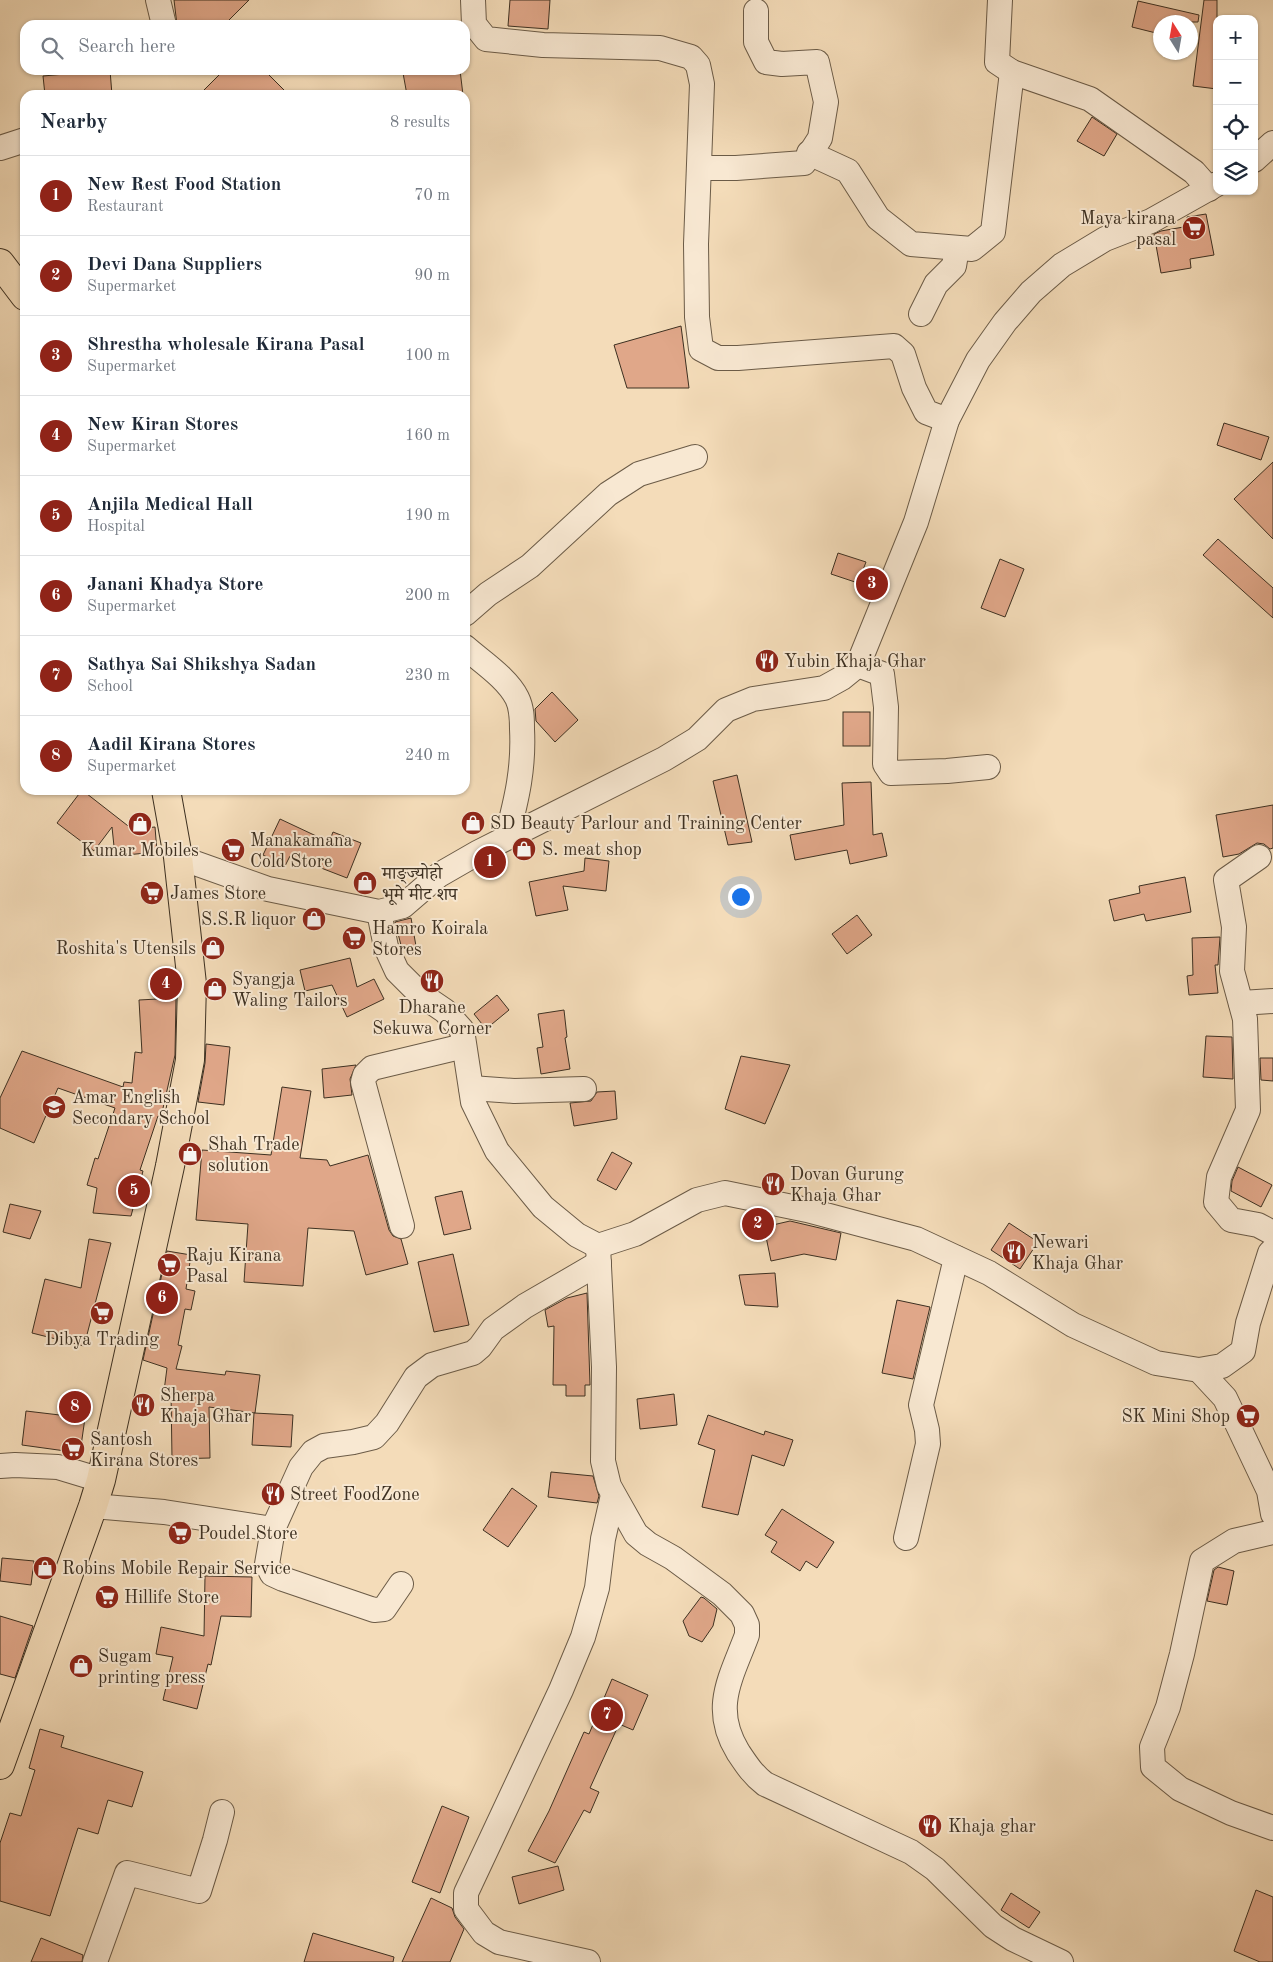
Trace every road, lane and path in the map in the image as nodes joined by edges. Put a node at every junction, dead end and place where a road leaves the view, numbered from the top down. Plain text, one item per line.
1 (158, 0) edge
2 (474, 0) edge
3 (1000, 0) edge
4 (756, 11) dead end
5 (163, 20) edge
6 (1012, 72) junction
7 (20, 142) edge
8 (1273, 143) edge
9 (0, 148) edge
10 (809, 153) junction
11 (1258, 156) edge
12 (699, 168) junction
13 (1213, 187) edge
14 (957, 248) junction
15 (0, 263) edge
16 (20, 289) edge
17 (921, 314) dead end
18 (948, 420) junction
19 (695, 457) dead end
20 (470, 610) edge
21 (470, 651) edge
22 (858, 665) junction
23 (988, 768) dead end
24 (167, 795) edge
25 (507, 836) junction
26 (178, 857) junction
27 (1259, 857) dead end
28 (379, 912) junction
29 (1273, 1001) edge
30 (1241, 1003) junction
31 (464, 1046) junction
32 (471, 1088) junction
33 (584, 1089) dead end
34 (402, 1226) dead end
35 (1273, 1233) edge
36 (1273, 1250) edge
37 (598, 1254) junction
38 (956, 1258) junction
39 (1199, 1370) junction
40 (0, 1466) edge
41 (101, 1480) junction
42 (613, 1495) junction
43 (93, 1506) junction
44 (1273, 1514) edge
45 (273, 1529) junction
46 (1273, 1532) edge
47 (906, 1538) dead end
48 (401, 1584) dead end
49 (0, 1765) edge
50 (222, 1812) dead end
51 (1273, 1828) edge
52 (94, 1962) edge
53 (588, 1962) edge
54 (1061, 1962) edge

1 - 5 street
2 - 12 street
3 - 6 street
4 - 10 street
6 - 13 street
6 - 14 street
7 - 9 street
8 - 11 street
10 - 12 street
10 - 14 street
12 - 18 street
13 - 18 street
14 - 17 street
15 - 16 main road
18 - 22 street
19 - 20 street
21 - 25 street
22 - 23 street
22 - 25 street
24 - 26 main road
25 - 28 street
26 - 28 street
26 - 41 main road
27 - 30 street
28 - 31 street
29 - 30 street
30 - 35 street
31 - 32 street
31 - 34 street
32 - 33 street
32 - 37 street
36 - 39 street
37 - 38 street
37 - 42 street
37 - 45 street
38 - 39 street
38 - 47 street
39 - 44 street
40 - 41 street
41 - 43 main road
42 - 53 street
42 - 54 street
43 - 45 street
43 - 49 main road
45 - 48 street
46 - 51 street
50 - 52 street

